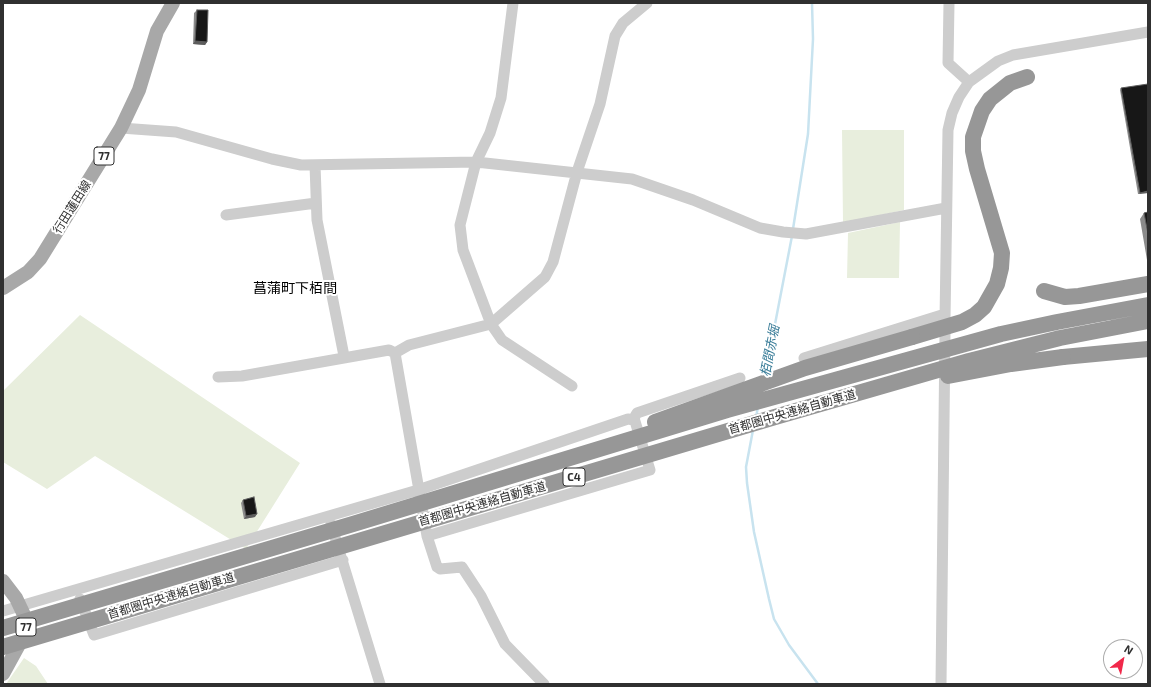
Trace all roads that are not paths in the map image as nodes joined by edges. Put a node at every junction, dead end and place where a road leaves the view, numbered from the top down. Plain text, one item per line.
1 (173, 3) edge
2 (513, 3) edge
3 (647, 3) edge
4 (949, 3) edge
5 (1148, 32) edge
6 (1027, 78) dead end
7 (969, 82) junction
8 (121, 128) junction
9 (476, 162) junction
10 (315, 165) junction
11 (577, 172) junction
12 (316, 203) junction
13 (946, 208) junction
14 (226, 215) dead end
15 (1148, 284) edge
16 (3, 288) edge
17 (1044, 291) dead end
18 (1148, 305) edge
19 (1148, 321) edge
20 (491, 324) junction
21 (945, 334) dead end
22 (1148, 348) edge
23 (395, 353) junction
24 (344, 356) junction
25 (804, 358) dead end
26 (218, 377) dead end
27 (740, 378) dead end
28 (572, 386) dead end
29 (775, 417) junction
30 (634, 420) junction
31 (555, 462) junction
32 (418, 490) junction
33 (329, 516) junction
34 (427, 536) junction
35 (344, 560) junction
36 (3, 582) edge
37 (76, 590) junction
38 (20, 606) junction
39 (3, 611) edge
40 (3, 628) edge
41 (3, 647) edge
42 (5, 668) edge
43 (380, 684) edge
44 (544, 684) edge
45 (941, 684) edge

1 - 8 main road, 行田蓮田線 / 77
2 - 9 street
3 - 11 street
4 - 7 street
5 - 7 street
6 - 31 highway, bridge
7 - 13 street
8 - 10 street
8 - 16 main road, 行田蓮田線 / 77
9 - 10 street
9 - 11 street
9 - 20 street
10 - 12 street
11 - 13 street
11 - 20 street
12 - 14 street
12 - 24 street
13 - 25 street
15 - 17 highway
18 - 31 highway, 首都圏中央連絡自動車道 / C4, bridge
19 - 29 highway, 首都圏中央連絡自動車道 / C4, bridge
20 - 23 street
20 - 28 street
21 - 45 street
22 - 29 highway, bridge
23 - 24 street
23 - 32 street
24 - 26 street
27 - 30 street
29 - 41 highway, 首都圏中央連絡自動車道 / C4, bridge
30 - 32 street
30 - 34 street
31 - 40 highway, 首都圏中央連絡自動車道 / C4, bridge
32 - 33 street
32 - 34 street
33 - 35 street
33 - 37 street
34 - 44 street
35 - 37 street
35 - 43 street
36 - 38 main road, 77
37 - 38 street
38 - 39 street
38 - 42 main road, 77

